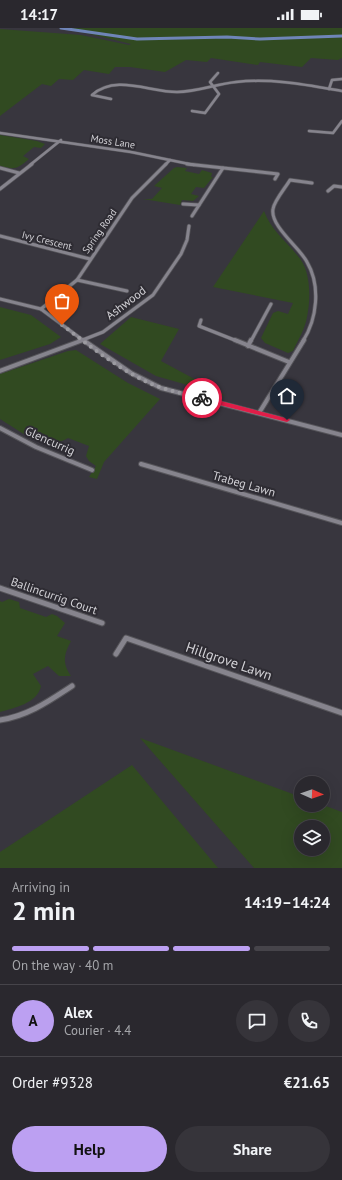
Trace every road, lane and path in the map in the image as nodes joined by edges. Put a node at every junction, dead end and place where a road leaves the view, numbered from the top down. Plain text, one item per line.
1 (218, 73) dead end
2 (342, 79) edge
3 (213, 86) junction
4 (328, 89) junction
5 (342, 91) edge
6 (111, 99) dead end
7 (192, 111) dead end
8 (342, 121) edge
9 (309, 131) dead end
10 (0, 133) edge
11 (61, 140) junction
12 (170, 160) junction
13 (0, 168) edge
14 (223, 168) junction
15 (19, 173) junction
16 (275, 179) dead end
17 (312, 183) dead end
18 (342, 187) edge
19 (0, 189) edge
20 (328, 191) dead end
21 (183, 204) dead end
22 (199, 205) junction
23 (192, 216) dead end
24 (189, 226) dead end
25 (0, 236) edge
26 (90, 259) junction
27 (77, 280) junction
28 (127, 291) dead end
29 (0, 299) edge
30 (271, 304) dead end
31 (41, 309) junction
32 (201, 320) dead end
33 (83, 341) junction
34 (248, 346) junction
35 (289, 362) junction
36 (0, 371) edge
37 (259, 413) junction
38 (0, 428) edge
39 (342, 435) edge
40 (141, 464) dead end
41 (92, 470) dead end
42 (342, 523) edge
43 (0, 588) edge
44 (102, 623) dead end
45 (116, 654) dead end
46 (72, 686) dead end
47 (342, 713) edge
48 (0, 720) edge

1 - 3 street
2 - 4 street
3 - 4 street
3 - 6 street
3 - 7 street
4 - 5 street
8 - 9 street
10 - 11 street, Moss Lane
11 - 12 street, Moss Lane
11 - 15 street
12 - 14 street, Moss Lane
12 - 26 street, Spring Road
13 - 15 street
14 - 16 street, Moss Lane
14 - 22 street
15 - 19 street
17 - 35 street
18 - 20 street
21 - 22 street
22 - 23 street
24 - 33 street, Ashwood
25 - 26 street, Ivy Crescent
26 - 27 street, Spring Road
27 - 28 street
27 - 31 street, Spring Road
29 - 31 street
30 - 34 street
31 - 33 street
32 - 34 street
33 - 36 street
33 - 37 street
34 - 35 street
35 - 37 street
37 - 39 street
38 - 41 street, Glencurrig
40 - 42 street, Trabeg Lawn
43 - 44 street, Ballincurrig Court
45 - 47 street, Hillgrove Lawn
46 - 48 street

